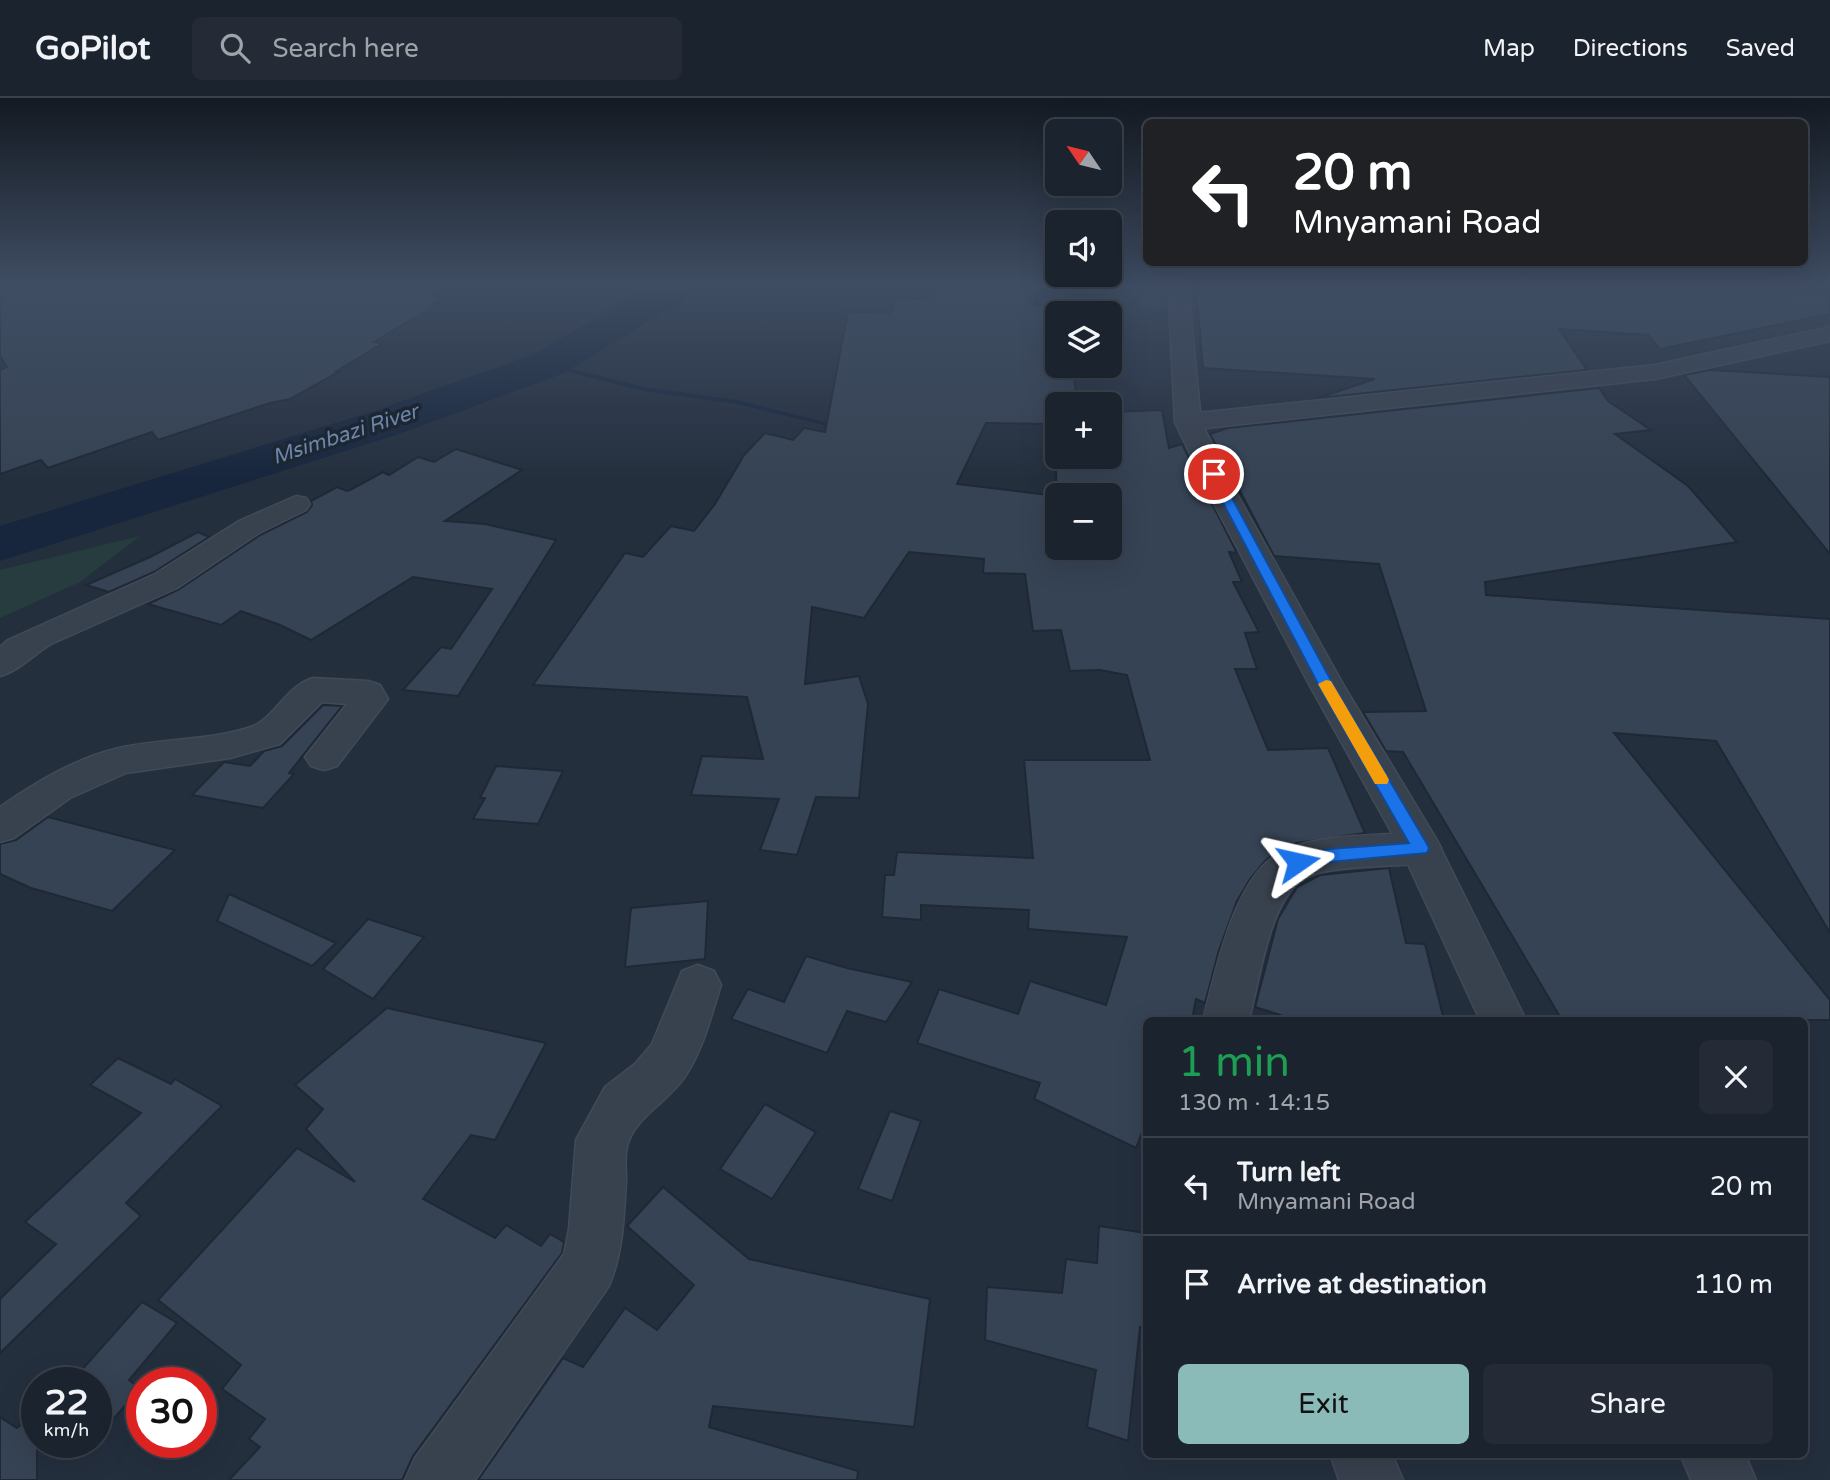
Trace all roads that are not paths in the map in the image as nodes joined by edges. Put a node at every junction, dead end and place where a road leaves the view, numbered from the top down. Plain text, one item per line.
1 (1183, 350) edge
2 (1751, 350) edge
3 (1188, 422) junction
4 (296, 503) dead end
5 (0, 665) edge
6 (324, 757) dead end
7 (0, 827) edge
8 (1421, 848) junction
9 (698, 985) dead end
10 (1227, 1017) edge
11 (1502, 1017) edge
12 (1363, 1458) edge
13 (1714, 1458) edge
14 (437, 1480) edge
15 (1371, 1480) edge
16 (1724, 1480) edge

1 - 3 street
2 - 3 street
3 - 8 street
4 - 5 street
6 - 7 street
8 - 10 street
8 - 11 street
9 - 14 street
12 - 15 street
13 - 16 street

